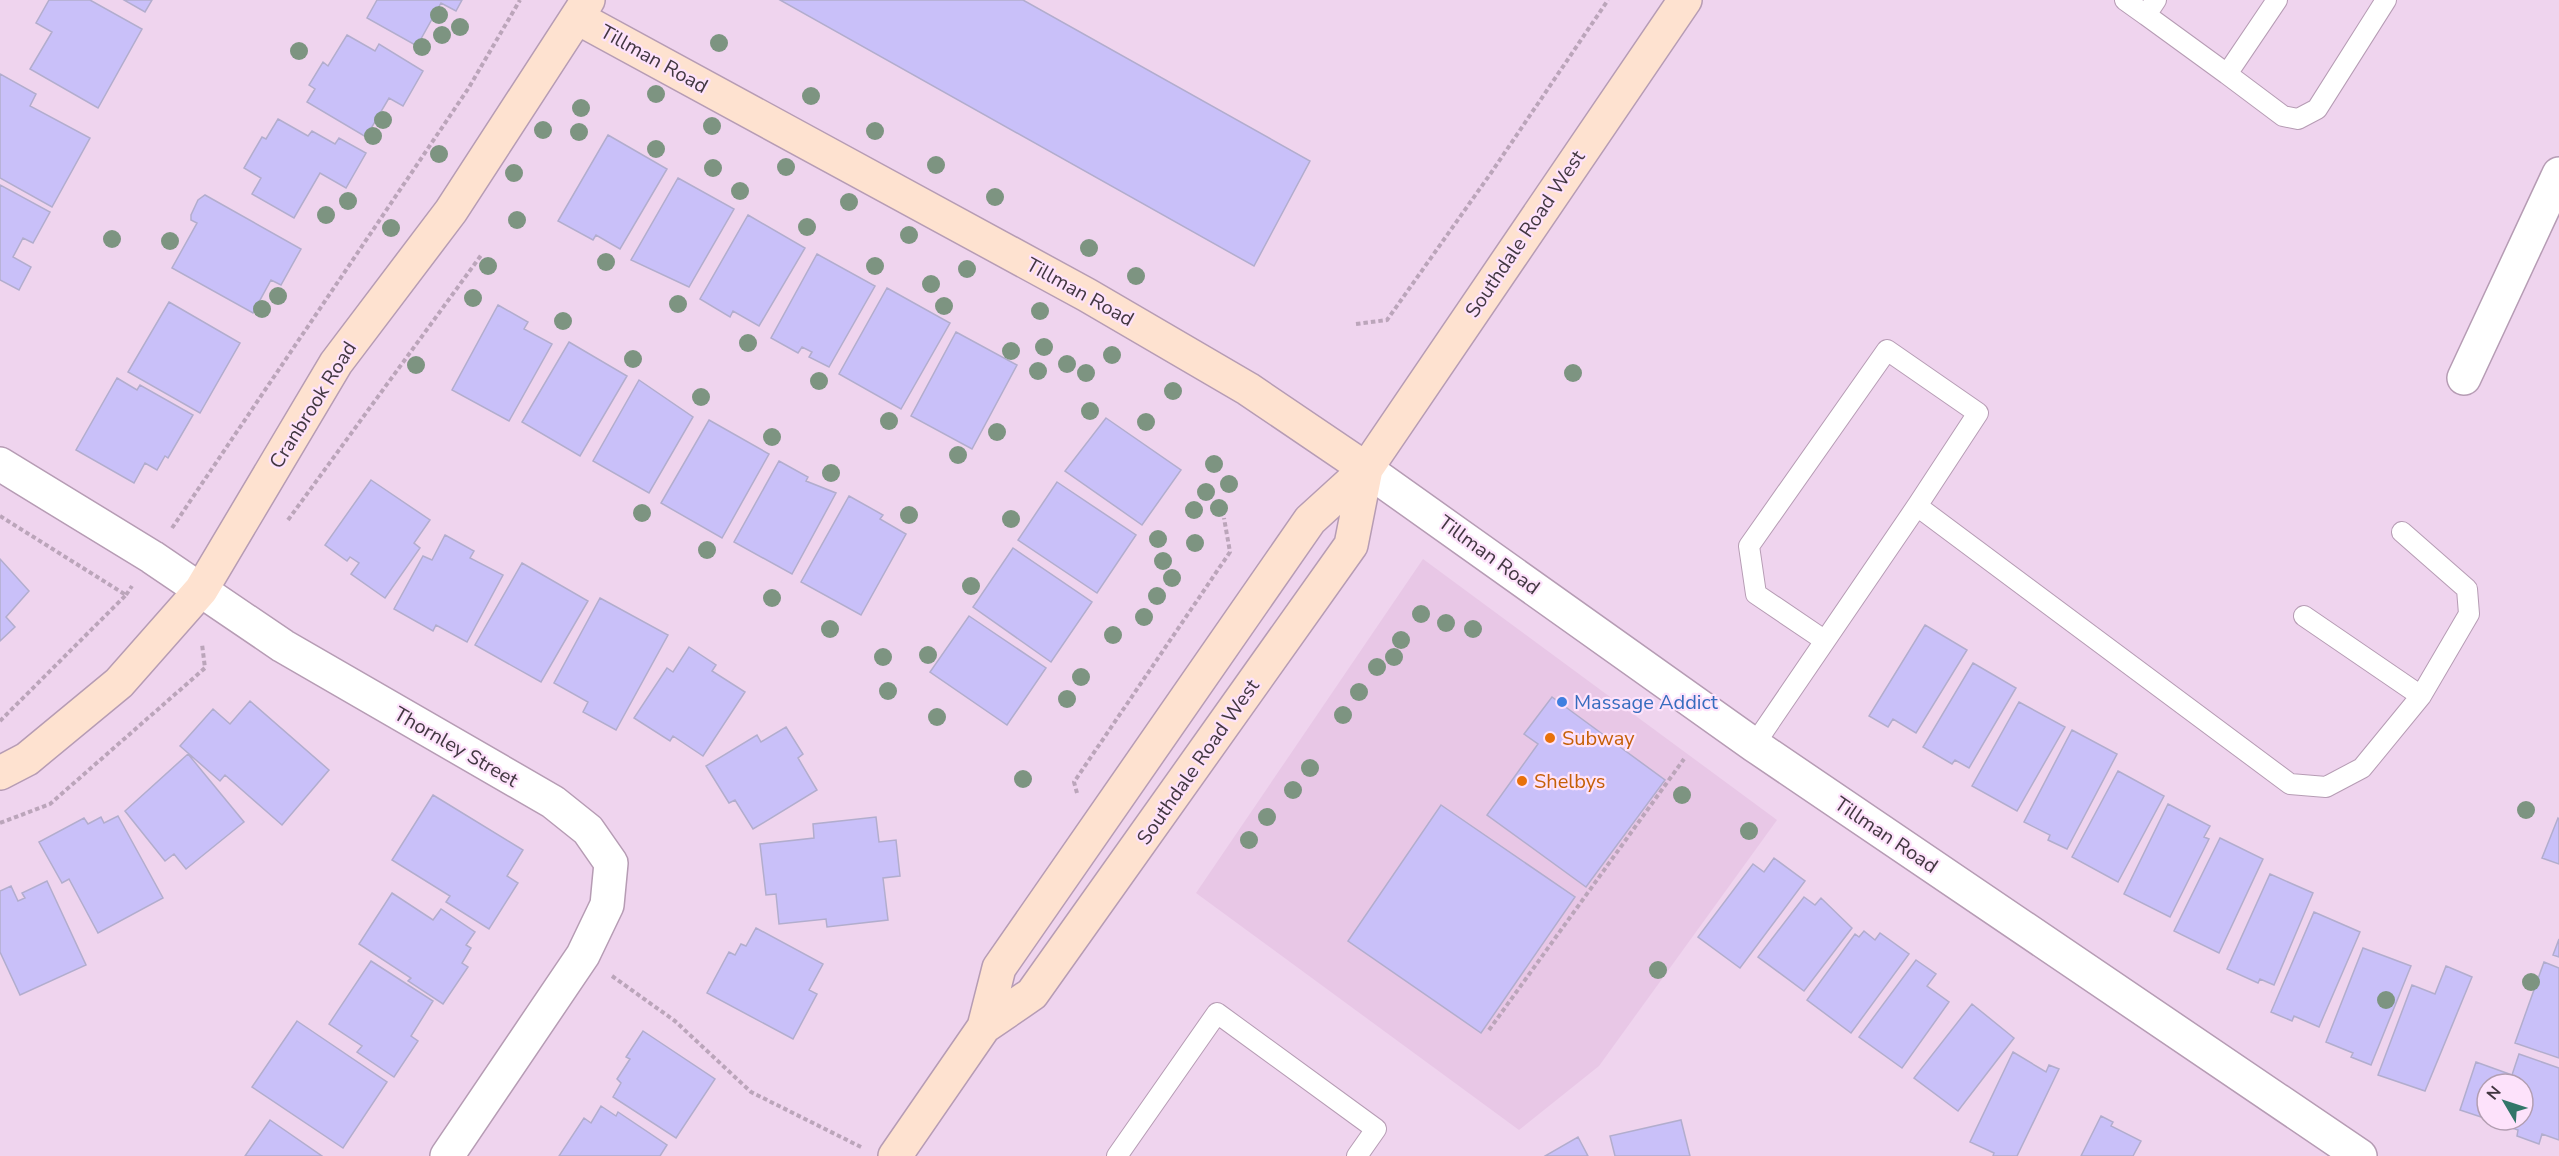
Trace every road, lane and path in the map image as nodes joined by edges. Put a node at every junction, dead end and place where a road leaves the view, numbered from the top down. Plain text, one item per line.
1 (520, 0) edge
2 (1608, 0) edge
3 (1685, 0) edge
4 (2125, 0) edge
5 (2277, 0) edge
6 (2386, 0) edge
7 (2151, 8) edge
8 (583, 9) edge
9 (2226, 74) junction
10 (2559, 174) edge
11 (482, 254) dead end
12 (1356, 324) dead end
13 (2464, 378) dead end
14 (0, 464) edge
15 (1366, 469) junction
16 (1917, 506) junction
17 (0, 516) edge
18 (1224, 519) dead end
19 (282, 528) dead end
20 (2402, 532) dead end
21 (152, 557) junction
22 (126, 595) junction
23 (214, 598) junction
24 (2304, 616) dead end
25 (1824, 640) junction
26 (2421, 696) junction
27 (0, 721) edge
28 (1754, 745) junction
29 (1684, 759) dead end
30 (0, 773) edge
31 (1074, 782) dead end
32 (0, 823) edge
33 (583, 955) junction
34 (984, 1027) junction
35 (1489, 1030) dead end
36 (861, 1148) dead end
37 (447, 1156) edge
38 (895, 1156) edge
39 (1117, 1156) edge
40 (1357, 1156) edge
41 (2360, 1156) edge

1 - 21 path
2 - 12 path
3 - 15 main road, Southdale Road West
4 - 7 lane
5 - 9 lane
6 - 9 lane
7 - 9 lane
8 - 15 main road, Tillman Road
8 - 23 main road, Cranbrook Road
10 - 13 street
11 - 19 path
14 - 21 street, Thornley Street
15 - 28 street, Tillman Road
15 - 34 main road, Southdale Road West
15 - 34 main road, Southdale Road West
16 - 25 lane
16 - 25 lane
16 - 26 lane
17 - 22 path
18 - 31 path
20 - 26 lane
21 - 22 path
21 - 23 street, Thornley Street
22 - 27 path
23 - 30 main road, Cranbrook Road
23 - 32 path
23 - 33 street, Thornley Street
24 - 26 lane
25 - 28 lane
28 - 41 street, Tillman Road
29 - 35 path
33 - 36 path
33 - 37 street, Thornley Street
34 - 38 main road, Southdale Road West
39 - 40 lane

